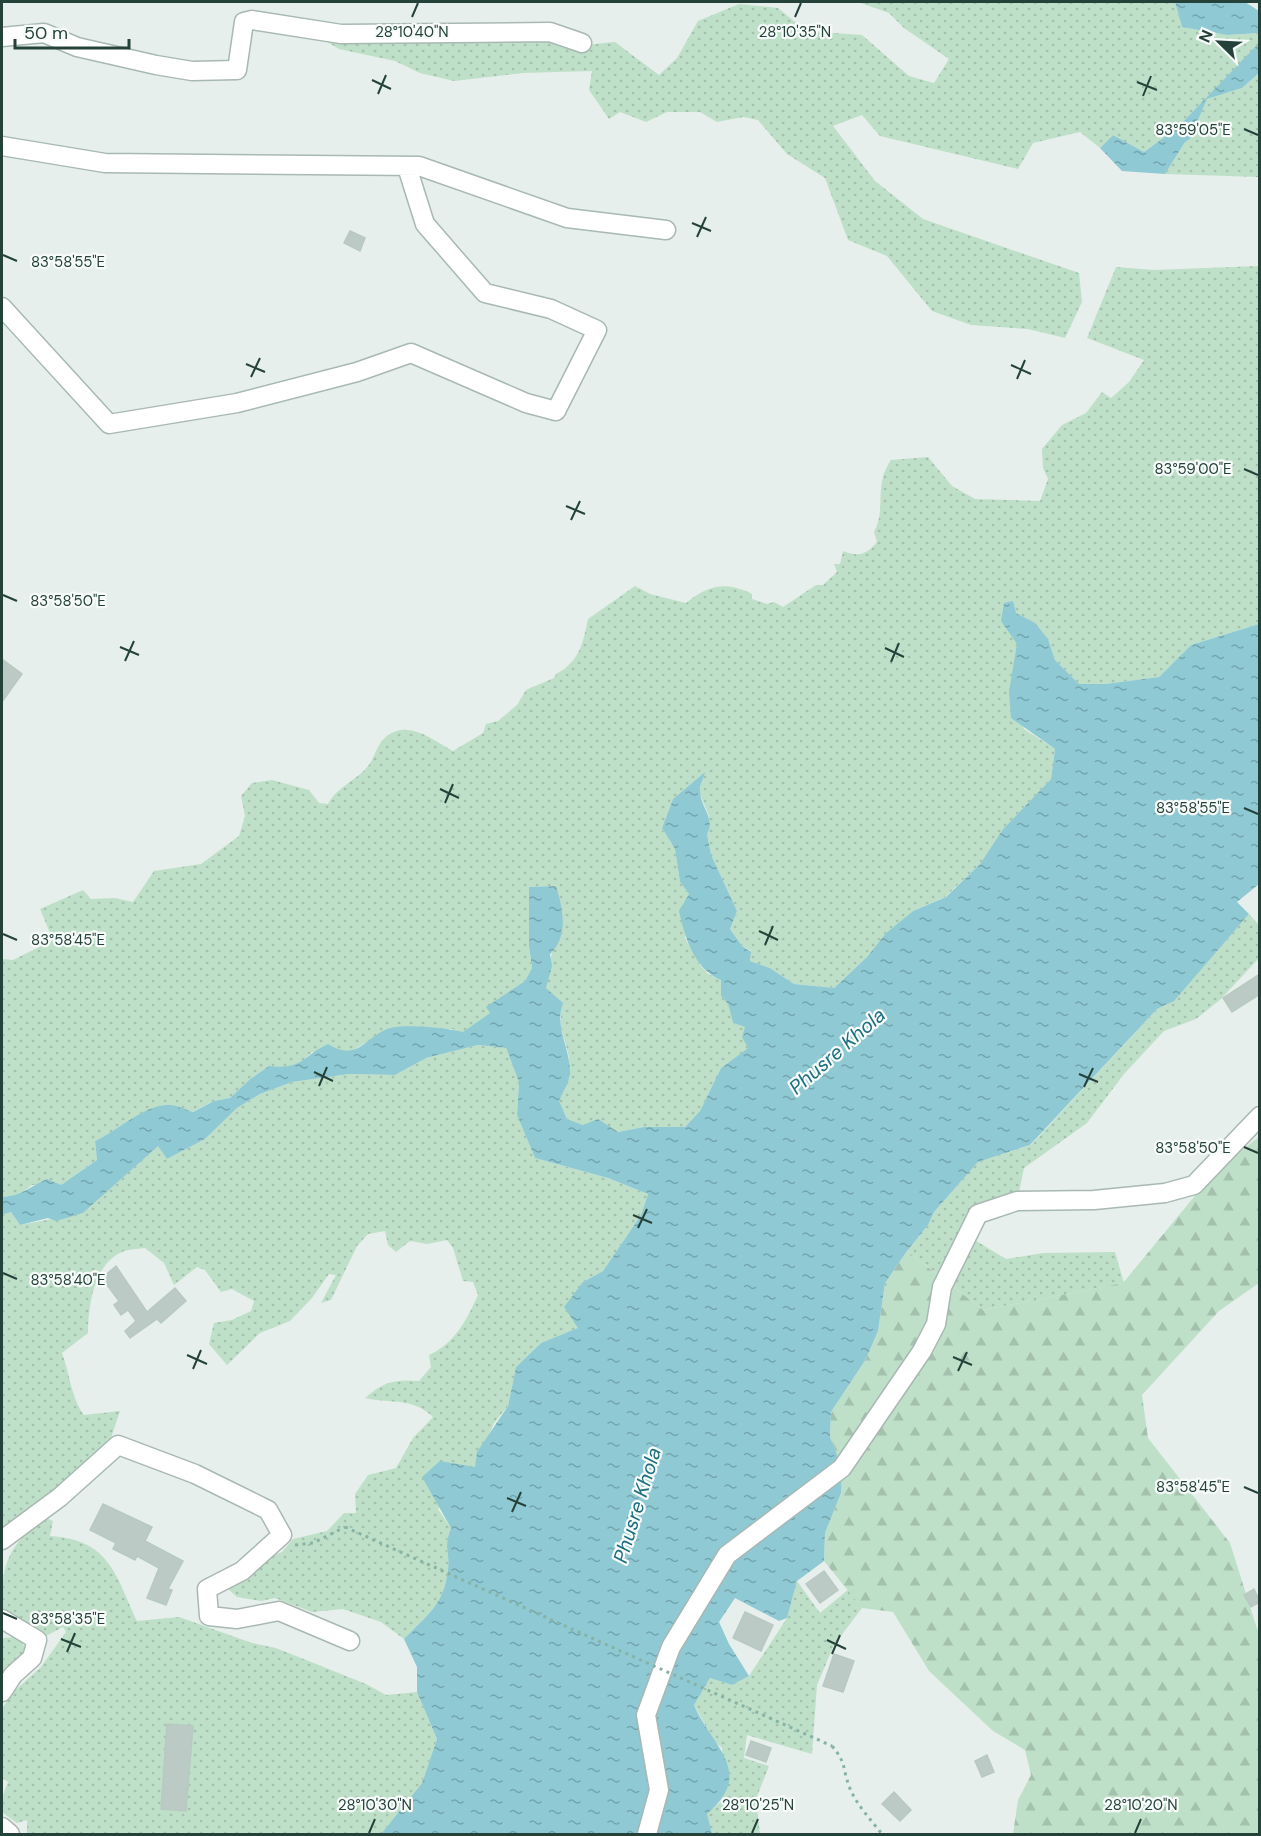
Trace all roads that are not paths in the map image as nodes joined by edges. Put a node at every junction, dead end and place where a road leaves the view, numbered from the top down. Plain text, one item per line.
1 (2, 37) edge
2 (582, 43) dead end
3 (2, 146) edge
4 (407, 167) junction
5 (666, 230) dead end
6 (2, 307) edge
7 (1260, 1116) edge
8 (2, 1540) edge
9 (2, 1619) edge
10 (350, 1641) dead end
11 (2, 1692) edge
12 (2, 1827) edge
13 (10, 1834) edge
14 (647, 1834) edge

1 - 2 street
3 - 4 street
4 - 5 street
4 - 6 street
7 - 14 street
8 - 10 street
9 - 11 street
12 - 13 street

